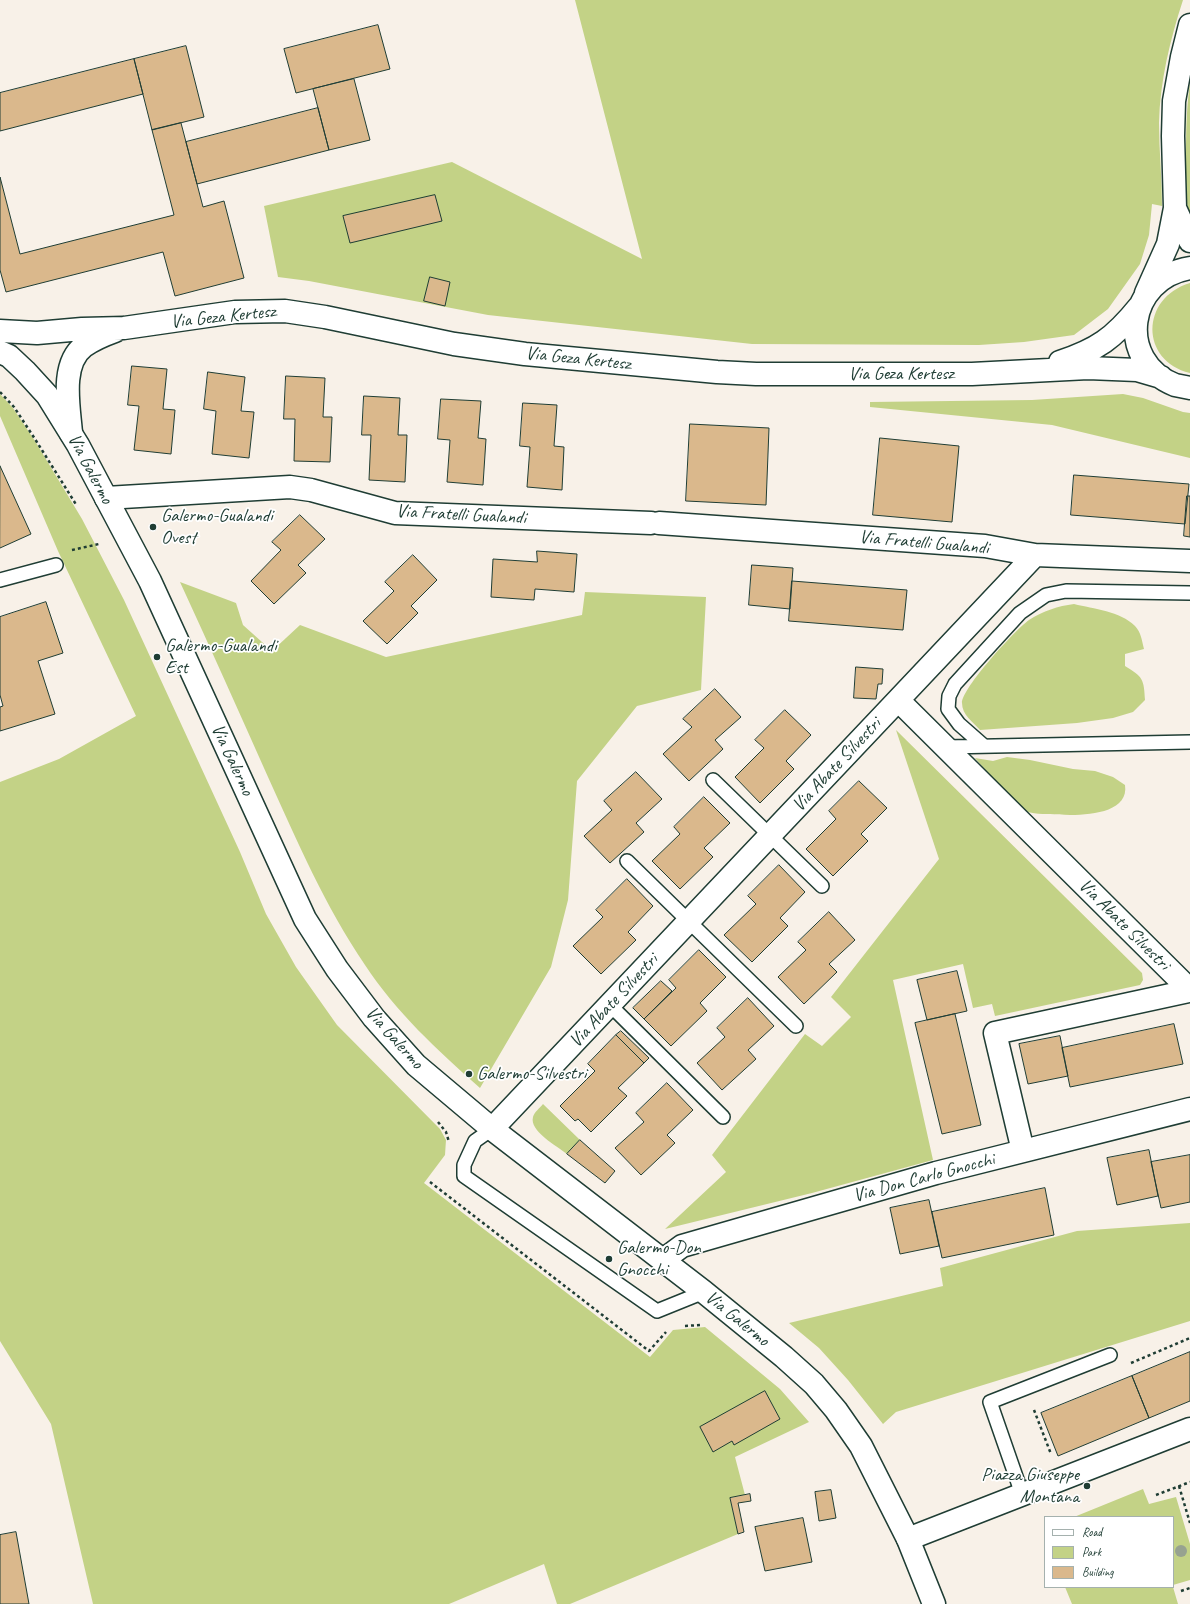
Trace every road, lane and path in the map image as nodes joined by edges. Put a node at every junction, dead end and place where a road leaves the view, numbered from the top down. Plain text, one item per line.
1 (1190, 25) edge
2 (1175, 208) junction
3 (1190, 241) edge
4 (1190, 268) edge
5 (1143, 300) junction
6 (124, 328) junction
7 (0, 331) edge
8 (3, 355) edge
9 (1037, 370) junction
10 (1161, 377) junction
11 (1190, 388) edge
12 (71, 433) junction
13 (106, 498) junction
14 (1035, 556) junction
15 (1190, 561) edge
16 (56, 565) dead end
17 (0, 580) edge
18 (1190, 593) edge
19 (898, 700) junction
20 (1190, 742) edge
21 (984, 746) junction
22 (946, 747) junction
23 (713, 780) dead end
24 (770, 836) junction
25 (626, 861) dead end
26 (822, 886) dead end
27 (689, 922) junction
28 (1190, 990) edge
29 (610, 1005) junction
30 (796, 1026) dead end
31 (1190, 1109) edge
32 (723, 1117) dead end
33 (492, 1129) junction
34 (1023, 1151) junction
35 (663, 1260) junction
36 (704, 1292) junction
37 (1110, 1355) dead end
38 (1190, 1429) edge
39 (1190, 1482) edge
40 (1179, 1486) junction
41 (1022, 1494) junction
42 (1156, 1494) dead end
43 (1190, 1523) edge
44 (908, 1539) junction
45 (1190, 1588) edge
46 (1182, 1591) dead end
47 (934, 1604) edge

1 - 2 street
2 - 3 street
2 - 5 street
4 - 5 street
5 - 9 street
5 - 10 street
6 - 7 street
6 - 9 street, Via Geza Kertesz
6 - 12 street
8 - 12 street, Via Galermo
9 - 10 street
10 - 11 street
12 - 13 street, Via Galermo
13 - 14 street, Via Fratelli Gualandi
13 - 33 street, Via Galermo
14 - 15 street, Via Fratelli Gualandi
14 - 19 street
16 - 17 lane
18 - 21 lane
19 - 22 street, Via Abate Silvestri
19 - 24 street, Via Abate Silvestri
20 - 21 lane
21 - 22 lane
22 - 28 street, Via Abate Silvestri
23 - 24 lane
24 - 26 lane
24 - 27 street, Via Abate Silvestri
25 - 27 lane
27 - 29 street, Via Abate Silvestri
27 - 30 lane
28 - 34 street
29 - 32 lane
29 - 33 street, Via Abate Silvestri
31 - 34 street, Via Don Carlo Gnocchi
33 - 35 street, Via Galermo
33 - 36 lane
34 - 35 street, Via Don Carlo Gnocchi
35 - 36 street, Via Galermo
36 - 44 street, Via Galermo
37 - 41 lane
38 - 41 street
39 - 40 path
40 - 42 path
40 - 43 path
41 - 44 street
44 - 47 street, Via Galermo
45 - 46 path

